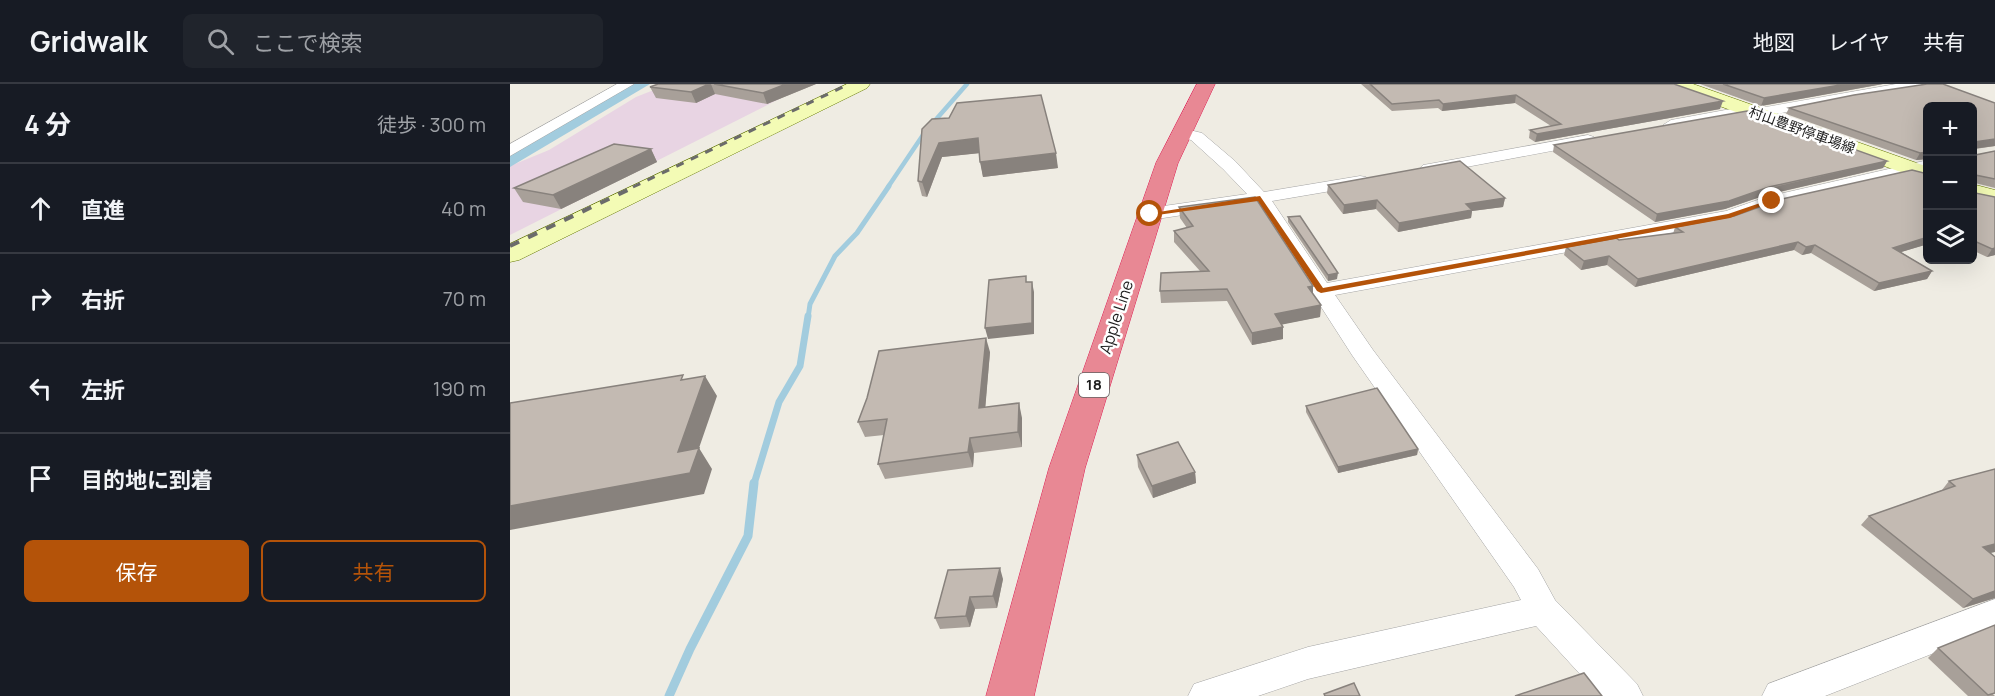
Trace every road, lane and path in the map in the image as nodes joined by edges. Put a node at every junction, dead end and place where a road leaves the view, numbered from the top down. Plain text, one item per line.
1 (627, 84) edge
2 (861, 84) edge
3 (1206, 84) edge
4 (1676, 84) edge
5 (1925, 84) edge
6 (1752, 112) junction
7 (1655, 128) edge
8 (1181, 132) junction
9 (1609, 136) edge
10 (510, 151) edge
11 (1918, 166) edge
12 (1411, 172) edge
13 (1376, 178) edge
14 (1977, 192) edge
15 (1260, 198) junction
16 (1995, 198) edge
17 (1150, 214) junction
18 (510, 254) edge
19 (1321, 291) junction
20 (1543, 610) junction
21 (1995, 614) edge
22 (1626, 695) edge
23 (1010, 696) edge
24 (1207, 696) edge
25 (1781, 696) edge

1 - 10 street
2 - 18 street
3 - 8 highway, Apple Line / 18
4 - 6 street, 村山豊野停車場線
5 - 6 street
6 - 7 street
6 - 11 street, 村山豊野停車場線
8 - 15 street
8 - 17 highway, Apple Line / 18
9 - 12 street
11 - 19 street
13 - 15 street
14 - 16 street
15 - 17 street
15 - 19 street
17 - 23 highway, Apple Line / 18
19 - 20 street
20 - 22 street
20 - 24 street
21 - 25 street

